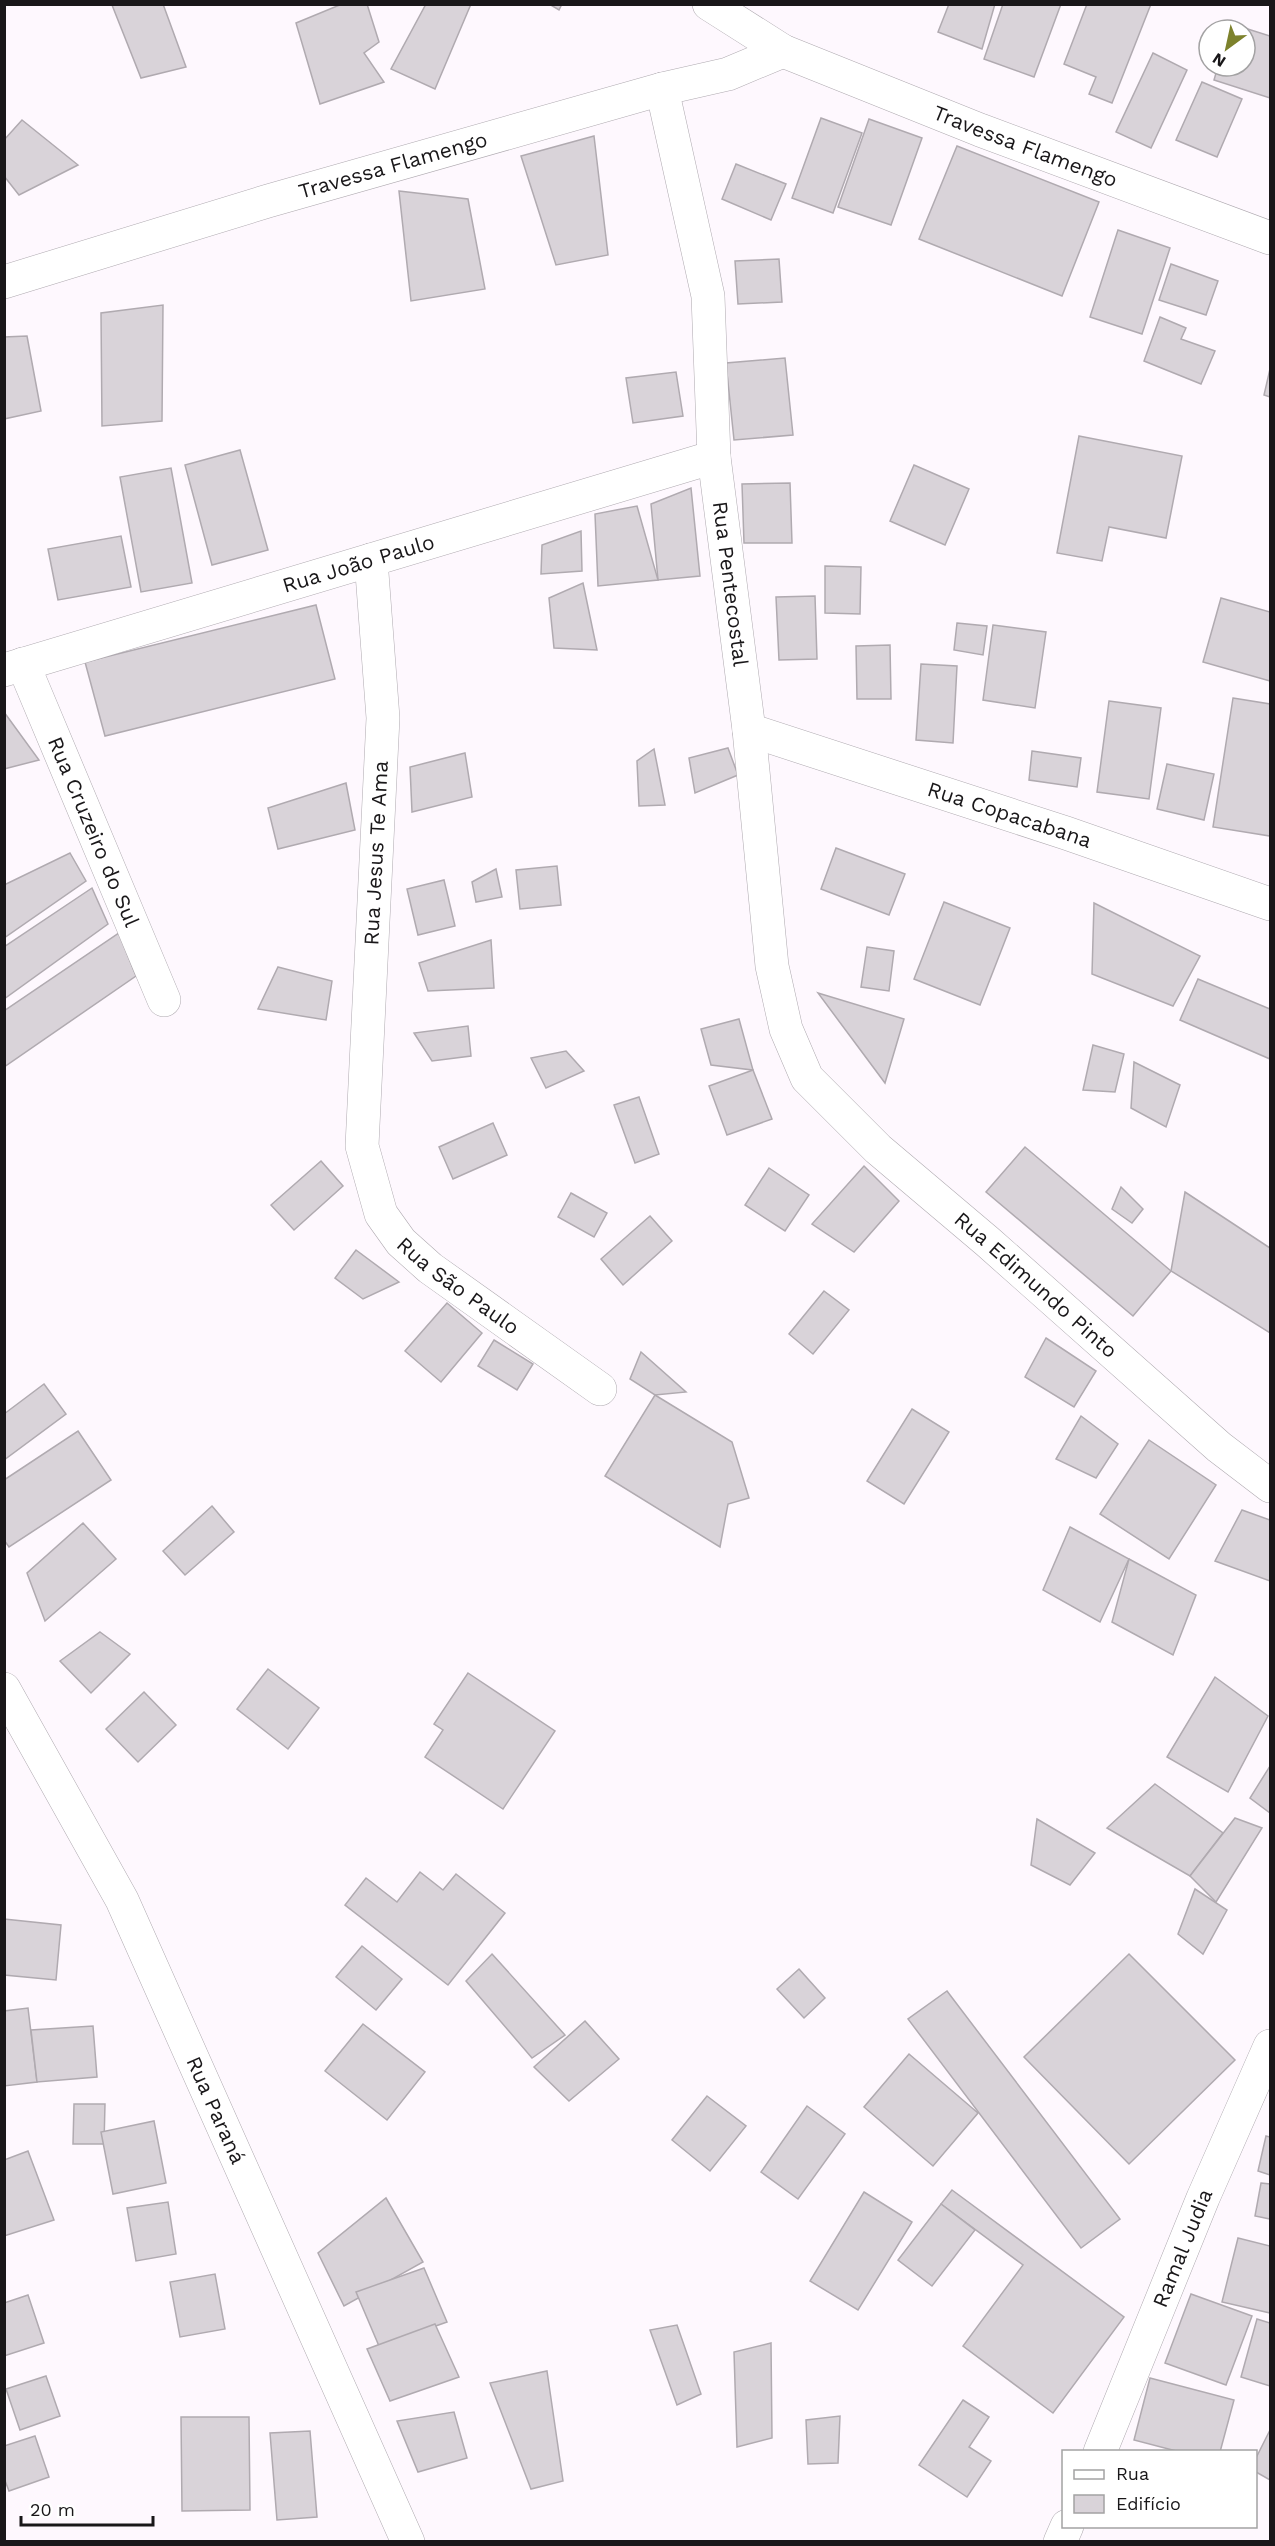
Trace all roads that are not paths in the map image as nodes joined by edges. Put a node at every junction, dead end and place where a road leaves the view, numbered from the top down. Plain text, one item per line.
1 (709, 4) edge
2 (783, 51) junction
3 (662, 89) junction
4 (1270, 238) edge
5 (4, 282) edge
6 (714, 458) junction
7 (371, 560) junction
8 (14, 667) edge
9 (749, 730) junction
10 (1270, 904) edge
11 (164, 1000) dead end
12 (807, 1078) joint
13 (362, 1146) joint
14 (600, 1389) dead end
15 (1270, 1486) edge
16 (4, 1689) edge
17 (1270, 2046) edge
18 (1100, 2450) edge
19 (408, 2541) edge

1 - 2 street, Travessa Flamengo
2 - 3 street, Travessa Flamengo
2 - 4 street, Travessa Flamengo
3 - 5 street, Travessa Flamengo
3 - 6 street, Rua Pentecostal
6 - 7 street, Rua João Paulo
6 - 9 street, Rua Pentecostal
7 - 8 street, Rua João Paulo
7 - 13 street, Rua Jesus Te Ama
8 - 11 street, Rua Cruzeiro do Sul
9 - 10 street, Rua Copacabana
9 - 12 street, Rua Pentecostal
12 - 15 street, Rua Edimundo Pinto
13 - 14 street, Rua São Paulo
16 - 19 street, Rua Paraná
17 - 18 street, Ramal Judia

